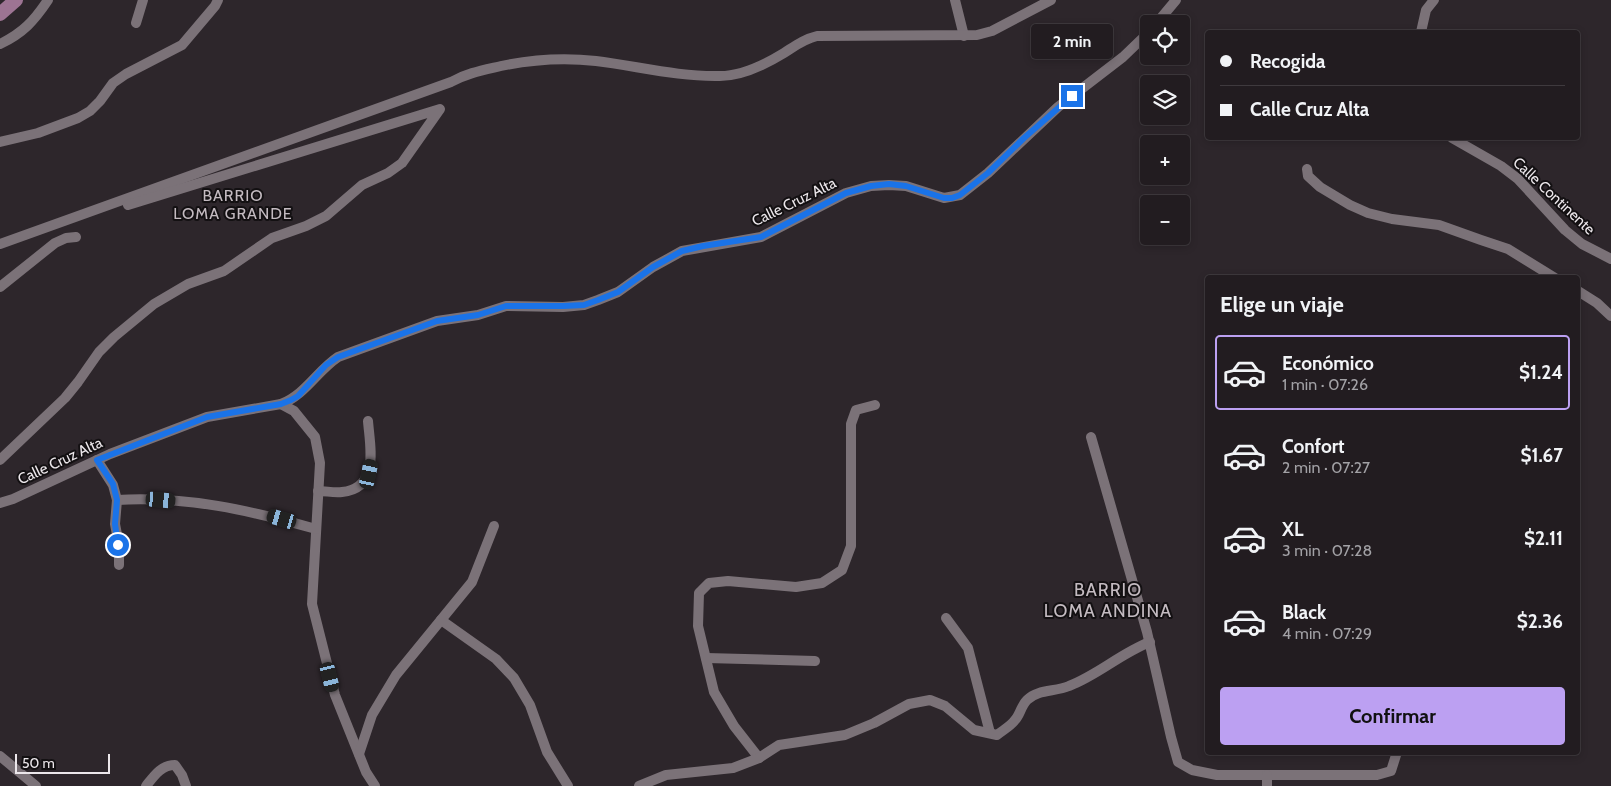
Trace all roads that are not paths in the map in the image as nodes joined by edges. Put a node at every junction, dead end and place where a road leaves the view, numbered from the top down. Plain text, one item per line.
1 (16, 0) edge
2 (48, 0) edge
3 (143, 0) edge
4 (218, 0) edge
5 (955, 0) edge
6 (1052, 0) edge
7 (1176, 0) edge
8 (1434, 0) edge
9 (0, 14) edge
10 (1164, 15) edge
11 (136, 23) dead end
12 (1421, 30) edge
13 (964, 36) junction
14 (1140, 41) edge
15 (0, 44) edge
16 (1456, 140) edge
17 (0, 142) edge
18 (1307, 169) dead end
19 (76, 237) dead end
20 (1611, 259) edge
21 (1550, 275) edge
22 (0, 287) edge
23 (1580, 292) edge
24 (1611, 316) edge
25 (281, 404) junction
26 (875, 405) dead end
27 (368, 421) dead end
28 (1092, 437) dead end
29 (0, 460) edge
30 (97, 460) junction
31 (318, 491) junction
32 (117, 500) junction
33 (0, 503) edge
34 (494, 526) dead end
35 (316, 529) junction
36 (118, 565) dead end
37 (946, 618) dead end
38 (441, 620) junction
39 (1150, 642) junction
40 (706, 658) junction
41 (815, 661) dead end
42 (990, 733) junction
43 (359, 754) junction
44 (1396, 755) edge
45 (0, 756) edge
46 (759, 758) junction
47 (1267, 781) edge
48 (36, 786) edge
49 (146, 786) edge
50 (186, 786) edge
51 (375, 786) edge
52 (568, 786) edge
53 (639, 786) edge

1 - 9 main road
2 - 15 street
3 - 11 street
4 - 17 street
5 - 13 street
6 - 13 street
7 - 10 street
8 - 12 street
13 - 29 street
14 - 25 street, Calle Cruz Alta
16 - 20 street, Calle Continente
18 - 21 street
19 - 22 street
23 - 24 street
25 - 30 street, Calle Cruz Alta
25 - 31 street
26 - 40 street
27 - 31 street
28 - 39 street
30 - 32 street
30 - 33 street, Calle Cruz Alta
31 - 35 street
32 - 35 street
32 - 36 street
34 - 38 street
35 - 43 street
37 - 42 street
38 - 43 street
38 - 52 street
39 - 42 street
39 - 47 street
40 - 41 street
40 - 46 street
42 - 46 street
43 - 51 street
44 - 47 street
45 - 48 street
46 - 53 street
49 - 50 street

